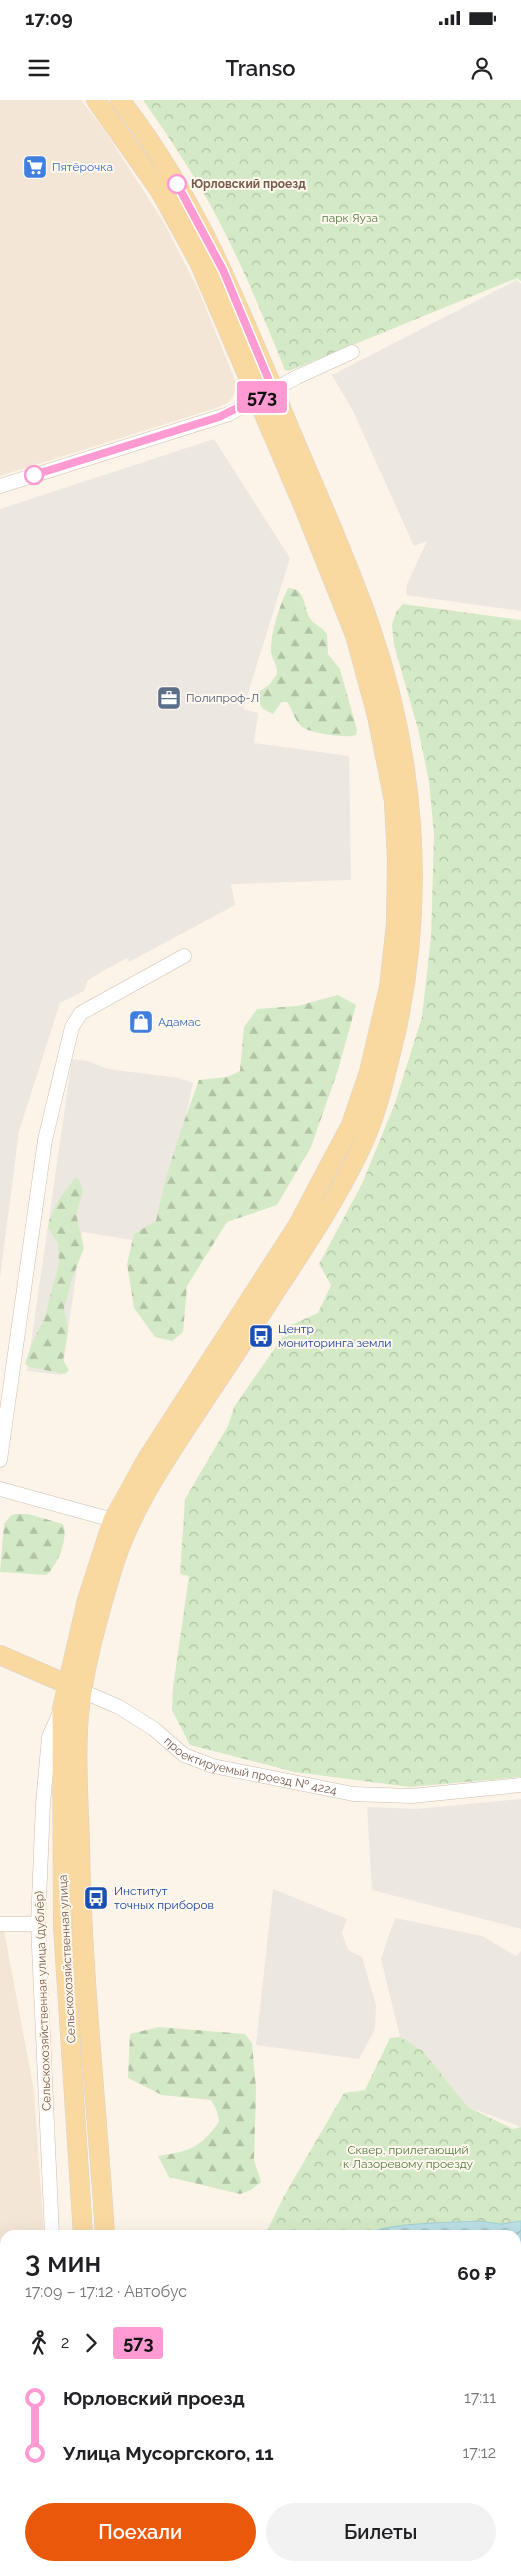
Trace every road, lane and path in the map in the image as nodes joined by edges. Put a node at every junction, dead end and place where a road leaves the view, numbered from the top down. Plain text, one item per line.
1 (96, 100) edge
2 (120, 100) edge
3 (352, 352) dead end
4 (273, 390) junction
5 (257, 400) junction
6 (0, 486) edge
7 (184, 956) dead end
8 (0, 1460) edge
9 (0, 1489) edge
10 (113, 1520) junction
11 (0, 1655) edge
12 (74, 1687) junction
13 (62, 1709) junction
14 (521, 1785) edge
15 (0, 1924) edge
16 (38, 1924) junction
17 (52, 2230) edge
18 (83, 2230) edge
19 (105, 2230) edge

1 - 5 main road
2 - 4 main road
3 - 4 street
4 - 5 street
4 - 12 main road
5 - 6 street
5 - 10 main road
7 - 8 street
9 - 10 street
10 - 12 main road
11 - 12 main road, проектируемый проезд № 4224
12 - 13 main road, Сельскохозяйственная улица
12 - 14 street, проектируемый проезд № 4224
12 - 19 main road, Сельскохозяйственная улица
13 - 16 street, Сельскохозяйственная улица (дублёр)
13 - 18 main road, Сельскохозяйственная улица
15 - 16 street
16 - 17 street, Сельскохозяйственная улица (дублёр)

